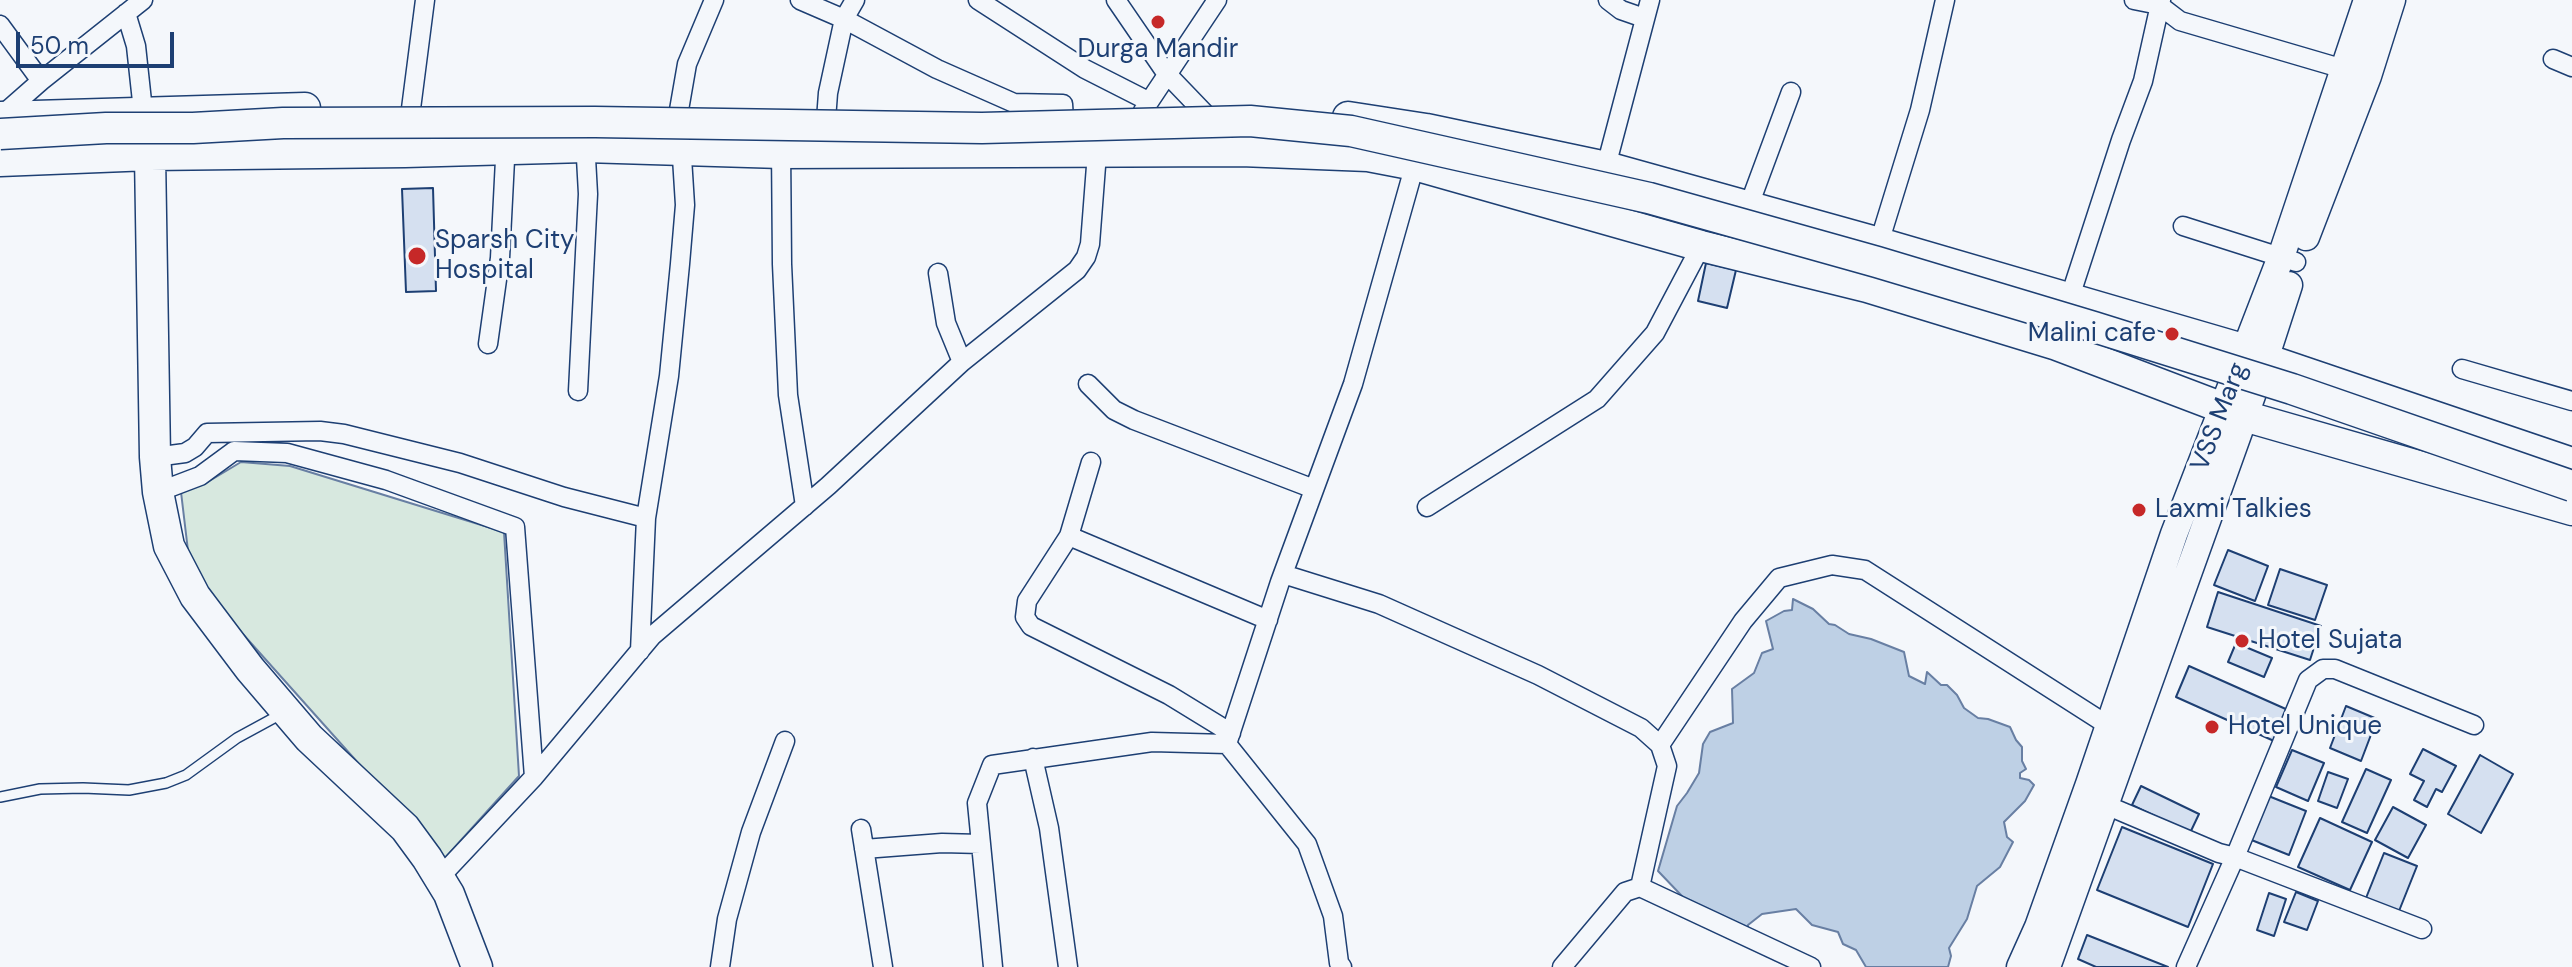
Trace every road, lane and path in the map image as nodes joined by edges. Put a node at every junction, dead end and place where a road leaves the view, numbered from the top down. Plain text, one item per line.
1 (143, 0) edge
2 (425, 0) edge
3 (714, 0) edge
4 (800, 0) edge
5 (855, 0) edge
6 (978, 0) edge
7 (1116, 0) edge
8 (1217, 0) edge
9 (1608, 0) edge
10 (1650, 0) edge
11 (1945, 0) edge
12 (2134, 0) edge
13 (2367, 0) edge
14 (2392, 0) edge
15 (2160, 3) edge
16 (126, 13) junction
17 (1644, 18) junction
18 (844, 19) junction
19 (0, 25) edge
20 (2553, 59) dead end
21 (2572, 67) edge
22 (2356, 72) junction
23 (1166, 73) junction
24 (41, 81) junction
25 (1791, 92) dead end
26 (1145, 106) junction
27 (411, 108) junction
28 (1199, 108) junction
29 (505, 109) junction
30 (585, 109) junction
31 (679, 110) junction
32 (142, 111) junction
33 (781, 113) junction
34 (827, 114) junction
35 (1064, 114) junction
36 (0, 117) edge
37 (1426, 129) junction
38 (0, 134) edge
39 (585, 147) junction
40 (506, 149) junction
41 (682, 149) junction
42 (1241, 151) junction
43 (405, 152) junction
44 (1066, 152) junction
45 (1110, 152) junction
46 (781, 153) junction
47 (824, 153) junction
48 (150, 155) junction
49 (0, 161) edge
50 (1415, 165) junction
51 (1606, 167) junction
52 (1748, 208) junction
53 (1591, 215) junction
54 (2183, 226) dead end
55 (1879, 243) junction
56 (1701, 246) junction
57 (2289, 260) junction
58 (938, 273) dead end
59 (2069, 300) junction
60 (488, 344) dead end
61 (2256, 355) junction
62 (962, 362) junction
63 (2462, 369) dead end
64 (1088, 384) dead end
65 (578, 391) dead end
66 (2572, 401) edge
67 (2234, 412) junction
68 (155, 457) junction
69 (1091, 462) dead end
70 (2572, 463) edge
71 (2572, 486) edge
72 (1314, 489) junction
73 (158, 492) junction
74 (805, 506) junction
75 (1427, 507) dead end
76 (2572, 510) edge
77 (646, 518) junction
78 (1069, 536) junction
79 (1283, 574) junction
80 (1268, 620) junction
81 (640, 651) junction
82 (286, 711) junction
83 (2474, 725) dead end
84 (2109, 726) junction
85 (1229, 738) junction
86 (785, 741) dead end
87 (1660, 745) junction
88 (1033, 758) junction
89 (534, 777) junction
90 (0, 797) edge
91 (2106, 805) junction
92 (861, 829) dead end
93 (981, 844) junction
94 (864, 849) junction
95 (2235, 857) junction
96 (445, 886) junction
97 (1640, 887) junction
98 (2422, 929) dead end
99 (472, 955) edge
100 (720, 967) edge
101 (883, 967) edge
102 (993, 967) edge
103 (1068, 967) edge
104 (1342, 967) edge
105 (1562, 967) edge
106 (1811, 967) edge
107 (2020, 967) edge
108 (2047, 967) edge
109 (2186, 967) edge

1 - 16 street
2 - 27 street
3 - 31 street
4 - 18 street
5 - 18 street
6 - 26 street
7 - 23 street
8 - 23 street
9 - 17 street
10 - 17 street
11 - 55 street
12 - 15 street
13 - 22 main road, VSS Marg
14 - 22 main road, VSS Marg
15 - 22 street
15 - 59 street
16 - 24 street
16 - 32 street
17 - 51 street
18 - 34 street
18 - 35 street
19 - 24 street
20 - 21 street
22 - 57 main road, VSS Marg
23 - 26 street
23 - 28 street
24 - 36 street
25 - 52 street
26 - 28 main road
26 - 35 main road
26 - 45 street
27 - 29 main road
27 - 32 main road
27 - 43 street
28 - 37 main road
28 - 42 street
29 - 30 main road
29 - 40 street
30 - 31 main road
30 - 39 street
31 - 33 main road
31 - 41 street
32 - 36 main road
32 - 48 street
33 - 34 main road
33 - 46 street
34 - 35 main road
34 - 47 street
35 - 44 street
37 - 50 street
37 - 51 main road
38 - 71 main road, bridge
39 - 40 main road
39 - 41 main road
39 - 65 street
40 - 43 main road
40 - 60 street
41 - 46 main road
41 - 77 street
42 - 45 main road
42 - 50 main road
43 - 48 main road
44 - 45 main road
44 - 47 main road
45 - 62 street
46 - 47 main road
46 - 74 street
48 - 49 main road
48 - 68 main road
50 - 53 main road
50 - 72 street
51 - 52 main road
51 - 53 street
52 - 55 main road
53 - 56 main road
54 - 57 street
55 - 59 main road
56 - 67 main road
56 - 75 street
57 - 61 main road, VSS Marg
58 - 62 street
59 - 61 main road
61 - 67 main road, VSS Marg
61 - 70 main road
62 - 74 street
63 - 66 street
64 - 72 street
67 - 76 main road
67 - 84 main road, VSS Marg
67 - 91 main road
68 - 73 main road
68 - 77 street
69 - 78 street
72 - 79 street
73 - 82 main road
73 - 89 street
74 - 81 street
77 - 81 street
78 - 80 street
78 - 85 street
79 - 80 street
79 - 87 street
80 - 85 street
81 - 89 street
82 - 90 lane
82 - 96 main road
83 - 95 street
84 - 87 street
84 - 107 main road, VSS Marg
85 - 88 street
85 - 104 street
86 - 100 street
87 - 97 street
88 - 93 street
88 - 103 street
89 - 96 street
91 - 95 street
91 - 108 main road
92 - 94 street
93 - 94 street
93 - 102 street
94 - 101 street
95 - 98 street
95 - 109 street
96 - 99 main road
97 - 105 street
97 - 106 street

